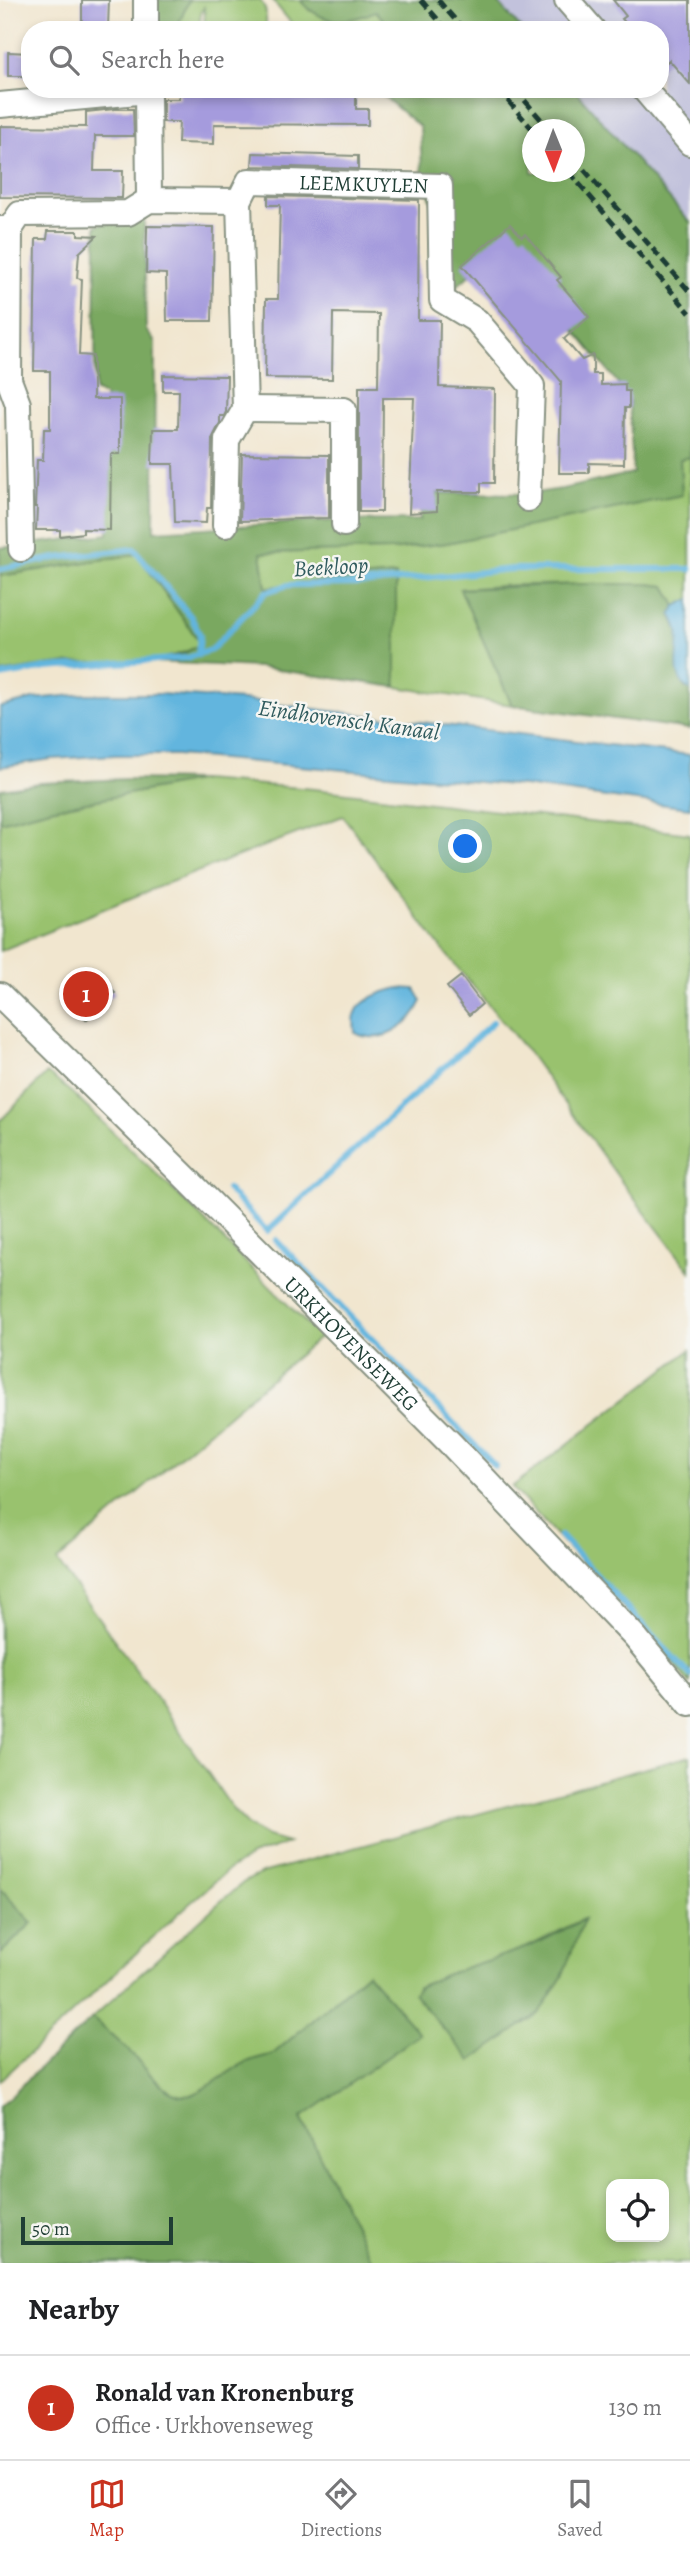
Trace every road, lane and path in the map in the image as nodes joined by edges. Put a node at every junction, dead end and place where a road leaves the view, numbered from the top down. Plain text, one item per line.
1 (146, 0) edge
2 (567, 0) edge
3 (146, 21) edge
4 (585, 21) edge
5 (69, 98) edge
6 (148, 98) edge
7 (652, 98) edge
8 (0, 105) edge
9 (690, 143) edge
10 (149, 200) junction
11 (239, 201) junction
12 (5, 229) edge
13 (9, 405) edge
14 (245, 409) junction
15 (528, 499) dead end
16 (226, 524) dead end
17 (344, 524) dead end
18 (21, 549) dead end
19 (0, 995) edge
20 (690, 1703) edge

1 - 3 street
2 - 4 street
5 - 8 street
6 - 10 street
7 - 9 street
10 - 11 street
10 - 12 street
11 - 14 street
11 - 15 street, LEEMKUYLEN
12 - 13 street
13 - 18 street
14 - 16 street
14 - 17 street
19 - 20 street, URKHOVENSEWEG

